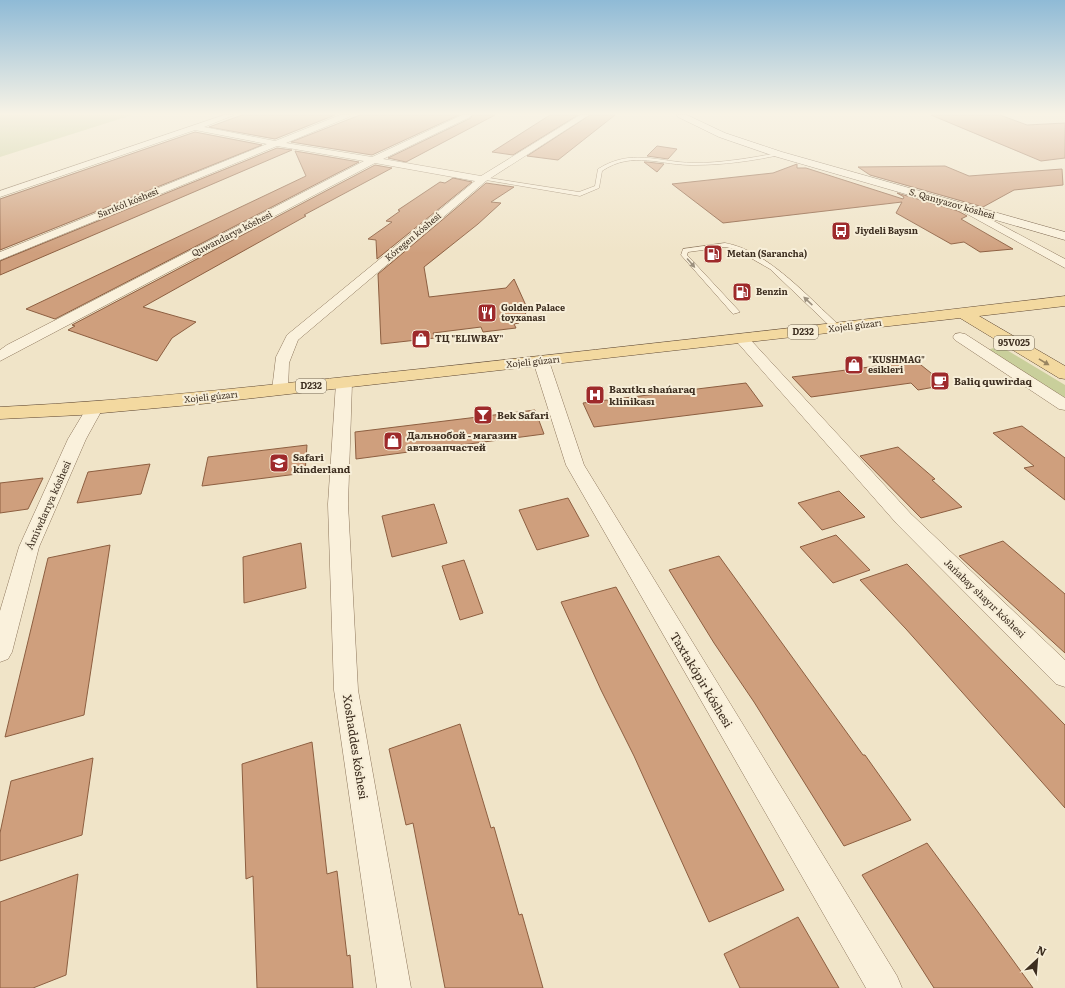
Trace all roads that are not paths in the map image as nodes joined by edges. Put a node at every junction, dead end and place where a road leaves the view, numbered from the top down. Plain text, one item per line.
1 (95, 161) edge
2 (232, 161) edge
3 (372, 161) edge
4 (380, 161) edge
5 (512, 161) edge
6 (615, 161) edge
7 (665, 161) edge
8 (734, 161) edge
9 (803, 161) edge
10 (483, 179) junction
11 (0, 194) edge
12 (962, 207) junction
13 (1065, 236) edge
14 (0, 256) edge
15 (1065, 264) edge
16 (1065, 301) edge
17 (984, 310) junction
18 (736, 312) dead end
19 (963, 313) junction
20 (837, 328) junction
21 (960, 338) dead end
22 (742, 340) junction
23 (0, 357) edge
24 (1065, 357) edge
25 (541, 361) junction
26 (1065, 374) edge
27 (344, 383) junction
28 (280, 390) junction
29 (1065, 404) edge
30 (95, 408) junction
31 (0, 413) edge
32 (0, 652) edge
33 (1065, 676) edge
34 (394, 988) edge
35 (884, 988) edge

1 - 11 street
2 - 14 street, Sarıkól kóshesi
3 - 23 street, Quwandarya kóshesi
4 - 10 street
5 - 10 street, Kóregen kóshesi
6 - 10 lane
7 - 8 lane
9 - 12 street, S. Qanıyazov kóshesi
10 - 28 street, Kóregen kóshesi
12 - 13 street, S. Qanıyazov kóshesi
12 - 15 street
16 - 17 main road, Xojeli gúzarı / D232
17 - 19 main road, Xojeli gúzarı / D232
17 - 24 main road, 95V025
20 -> 18 lane
19 - 20 main road, Xojeli gúzarı / D232
19 -> 26 main road, 95V025
20 - 22 main road, Xojeli gúzarı / D232
21 - 29 street
22 - 25 main road, Xojeli gúzarı / D232
22 - 33 street, Jańabay shayır kóshesi
25 - 27 main road, Xojeli gúzarı / D232
25 - 35 street, Taxtakópir kóshesi
27 - 28 main road, Xojeli gúzarı / D232
27 - 34 street, Xoshaddes kóshesi
28 - 30 main road, Xojeli gúzarı / D232
30 - 31 main road, Xojeli gúzarı / D232
30 - 32 street, Ámiwdarıya kóshesi

